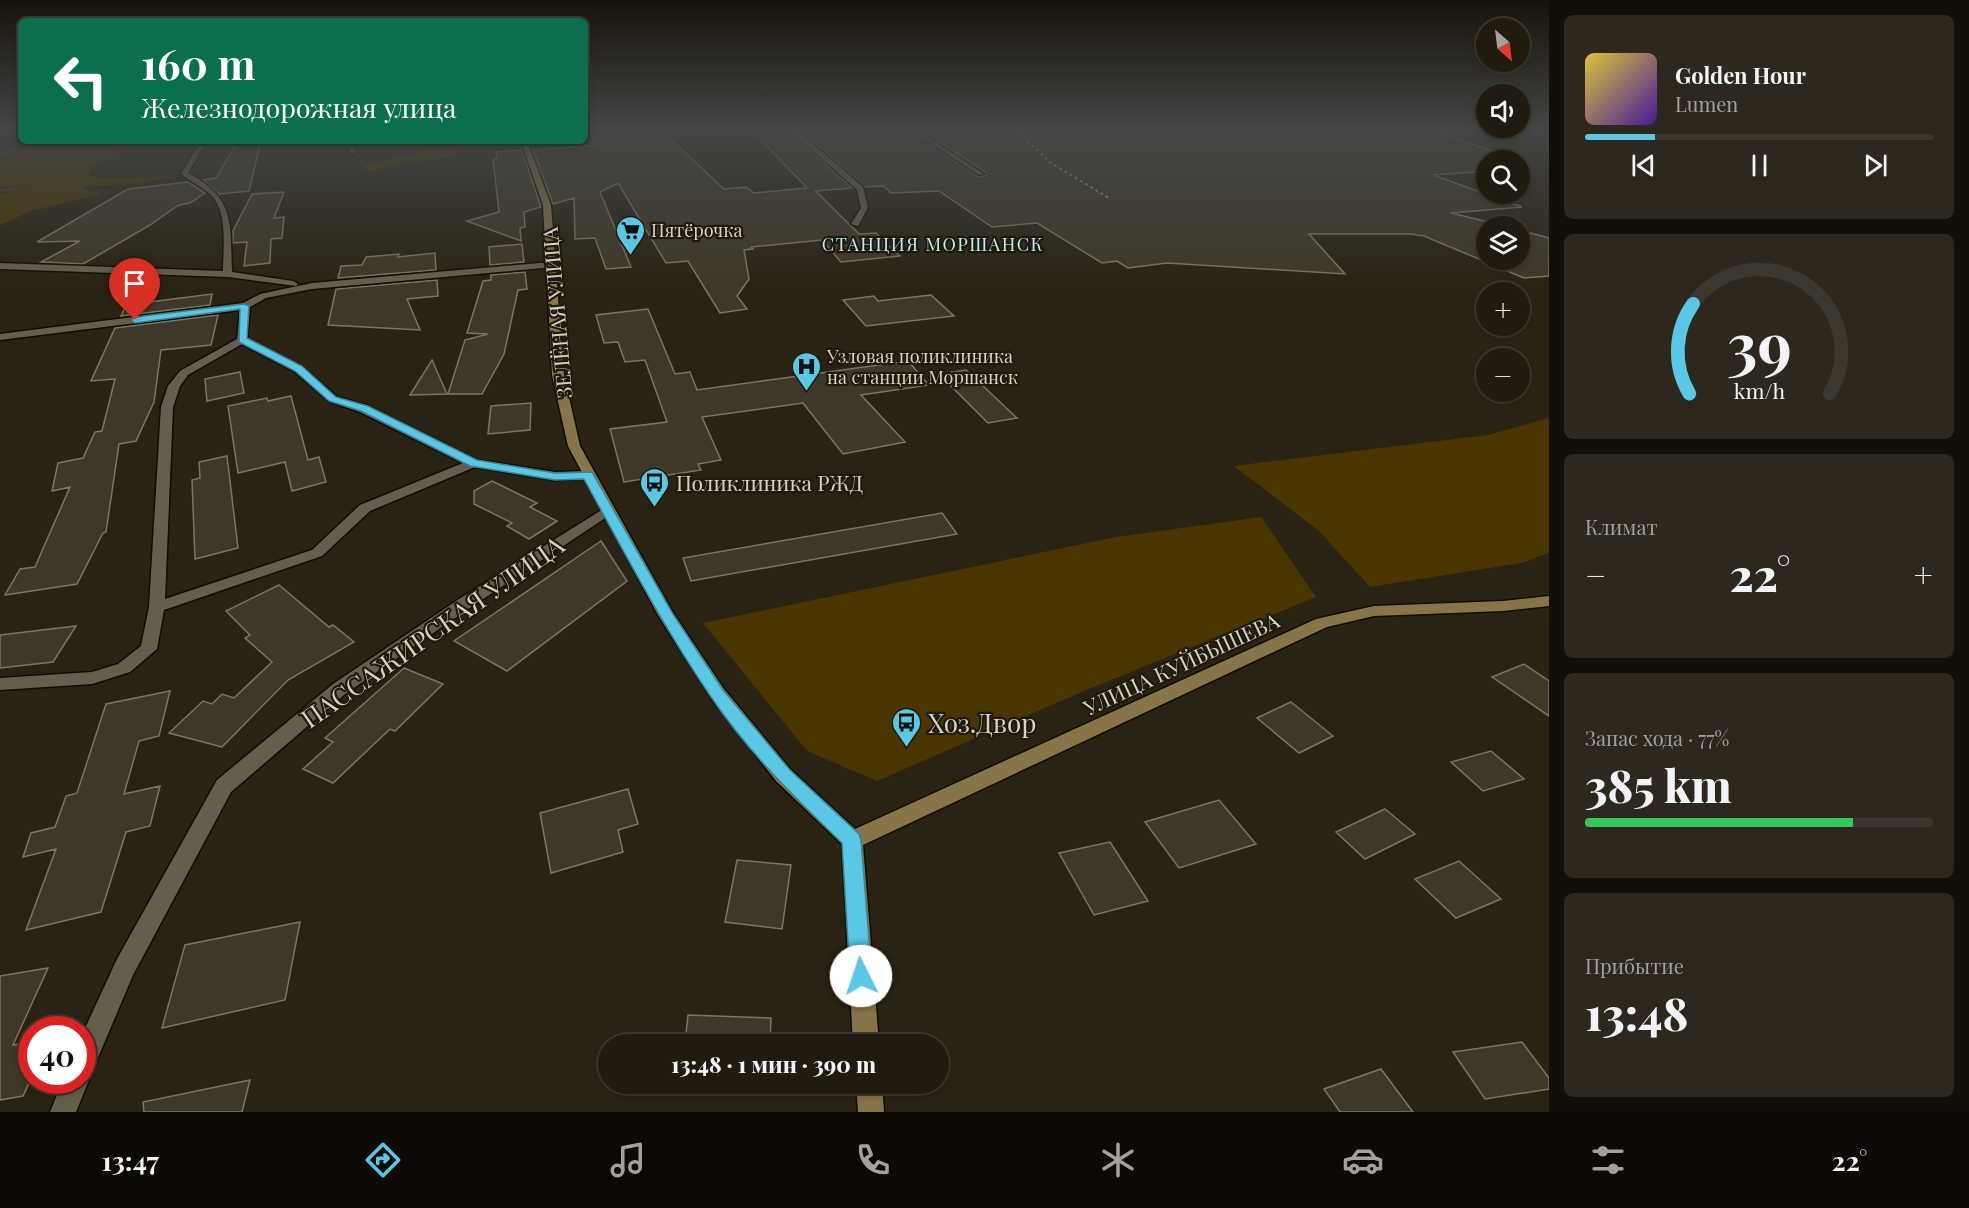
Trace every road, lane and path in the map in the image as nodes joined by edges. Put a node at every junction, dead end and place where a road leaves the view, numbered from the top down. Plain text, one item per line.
1 (198, 181) edge
2 (538, 181) edge
3 (851, 181) edge
4 (855, 224) dead end
5 (551, 265) junction
6 (0, 266) edge
7 (228, 274) junction
8 (312, 286) junction
9 (244, 306) junction
10 (0, 337) edge
11 (242, 340) junction
12 (474, 463) junction
13 (588, 475) junction
14 (608, 510) junction
15 (1549, 601) edge
16 (157, 607) junction
17 (0, 685) edge
18 (852, 840) junction
19 (96, 1032) edge
20 (865, 1034) edge
21 (70, 1094) edge
22 (870, 1094) edge
23 (63, 1112) edge
24 (871, 1112) edge

1 - 7 street
2 - 5 street, ЗЕЛЁНАЯ УЛИЦА
3 - 4 street
5 - 8 street
5 - 13 street, ЗЕЛЁНАЯ УЛИЦА
6 - 7 street
7 - 8 street
8 - 9 street
9 - 10 street
9 - 11 street
11 - 12 street
11 - 16 street
12 - 13 street
12 - 16 street
13 - 14 street, ЗЕЛЁНАЯ УЛИЦА
14 - 18 street, ЗЕЛЁНАЯ УЛИЦА
14 - 19 street, ПАССАЖИРСКАЯ УЛИЦА
15 - 18 street, УЛИЦА КУЙБЫШЕВА
16 - 17 street
18 - 20 street
21 - 23 street
22 - 24 street

